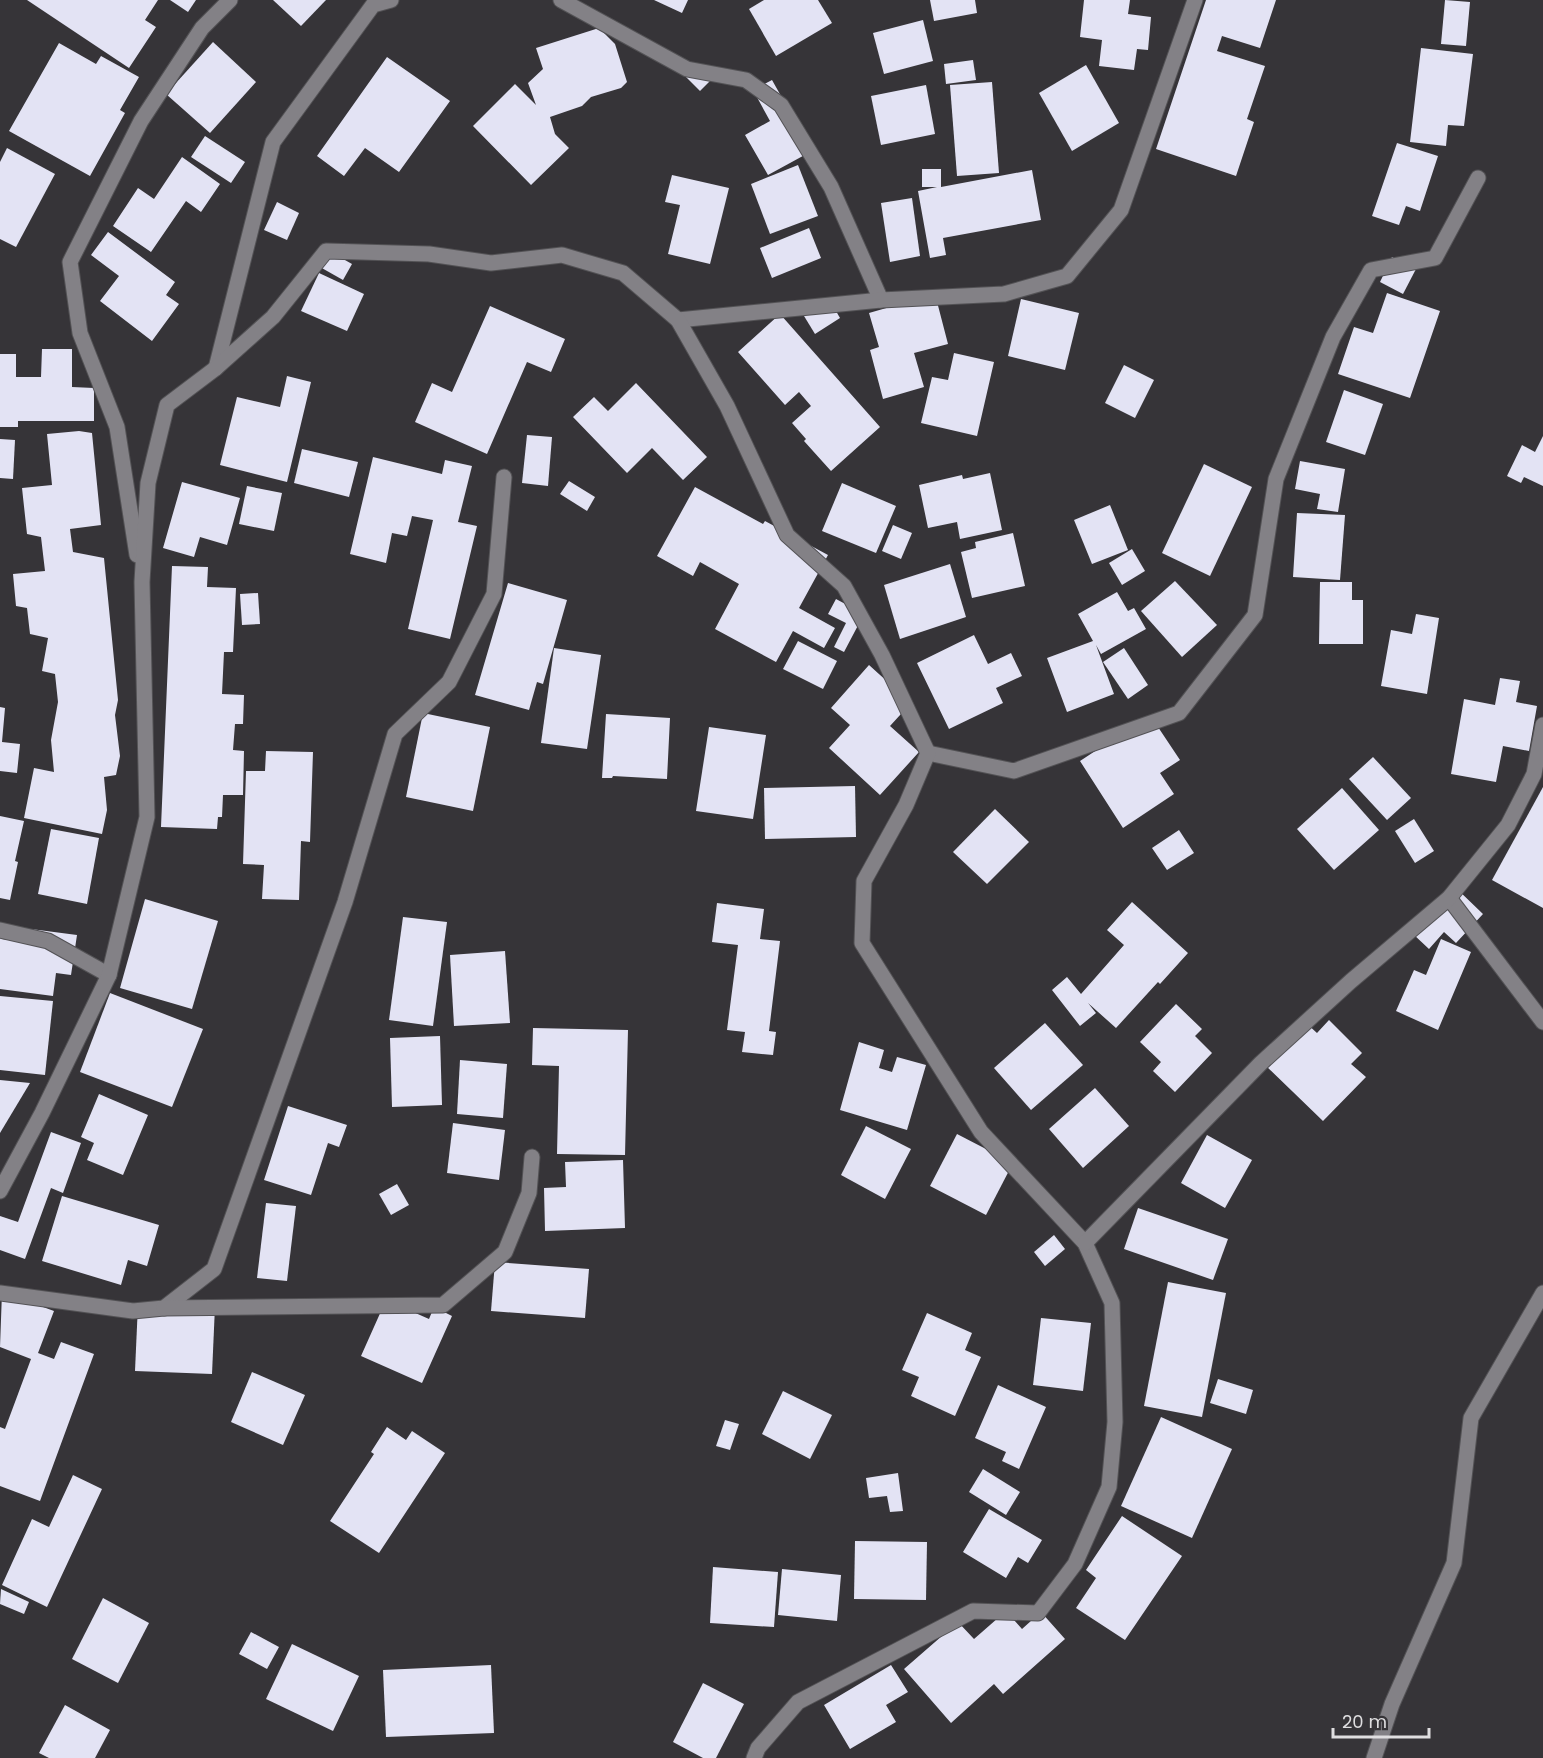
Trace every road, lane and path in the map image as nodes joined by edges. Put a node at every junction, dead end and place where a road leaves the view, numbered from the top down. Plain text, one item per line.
1 (230, 0) edge
2 (391, 0) edge
3 (561, 0) edge
4 (1195, 0) edge
5 (372, 2) edge
6 (1478, 178) dead end
7 (880, 300) junction
8 (678, 320) junction
9 (216, 368) junction
10 (504, 477) dead end
11 (142, 582) junction
12 (1543, 725) edge
13 (928, 753) junction
14 (1449, 898) junction
15 (0, 930) edge
16 (109, 975) junction
17 (1543, 1022) edge
18 (532, 1157) dead end
19 (0, 1191) edge
20 (1085, 1243) junction
21 (0, 1293) edge
22 (1543, 1293) edge
23 (164, 1308) junction
24 (754, 1758) edge
25 (1374, 1758) edge

1 - 11 street
2 - 5 street
3 - 7 street
4 - 7 street
5 - 9 street
6 - 13 street
7 - 8 street
8 - 9 street
8 - 13 street
9 - 11 street
10 - 23 street
11 - 16 street
12 - 14 street
13 - 20 street
14 - 17 street
14 - 20 street
15 - 16 street
16 - 19 street
18 - 23 street
20 - 24 street
21 - 23 street
22 - 25 street

